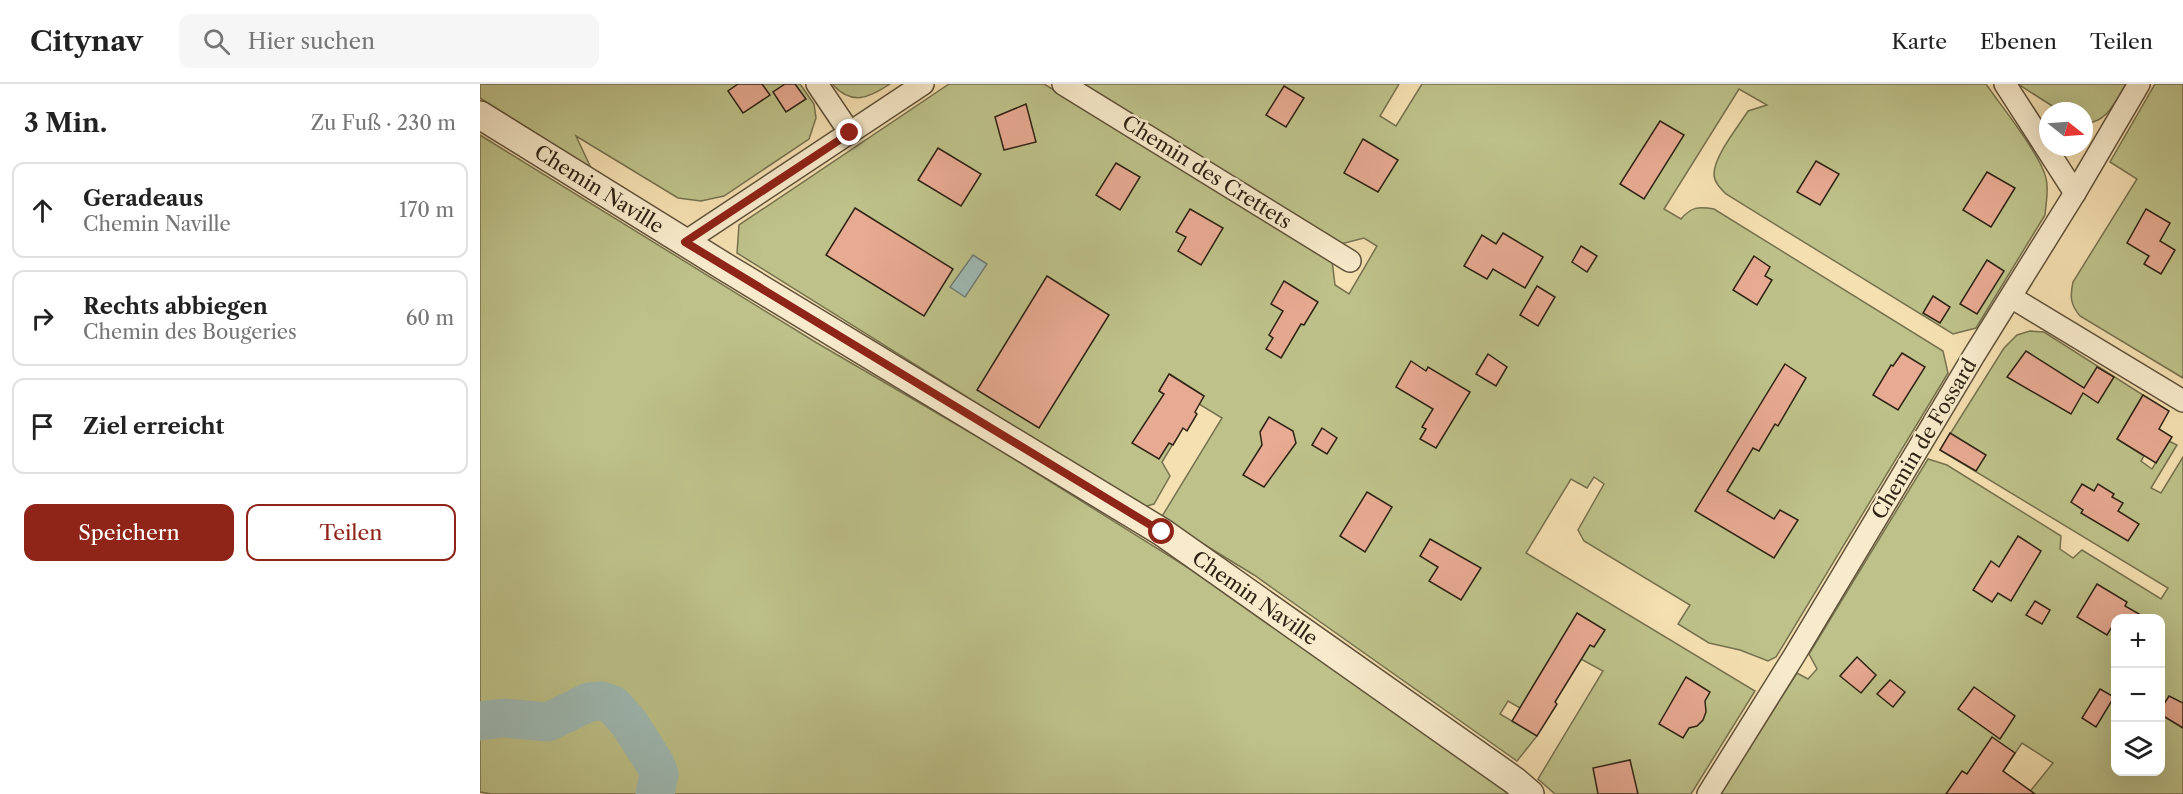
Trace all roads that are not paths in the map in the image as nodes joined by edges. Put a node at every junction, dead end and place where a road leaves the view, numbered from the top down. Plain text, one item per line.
1 (817, 84) edge
2 (923, 84) edge
3 (1063, 84) edge
4 (2005, 84) edge
5 (2139, 84) edge
6 (480, 116) edge
7 (850, 133) junction
8 (2075, 194) junction
9 (685, 242) junction
10 (1350, 261) dead end
11 (2011, 297) junction
12 (2183, 401) edge
13 (1530, 794) edge
14 (1708, 794) edge

1 - 7 street
2 - 7 street
3 - 10 street, Chemin des Crettets
4 - 8 street
5 - 8 street, Chemin de Fossard
6 - 9 street, Chemin Naville
7 - 9 street
8 - 11 street, Chemin de Fossard
9 - 13 street, Chemin Naville
11 - 12 street
11 - 14 street, Chemin de Fossard

